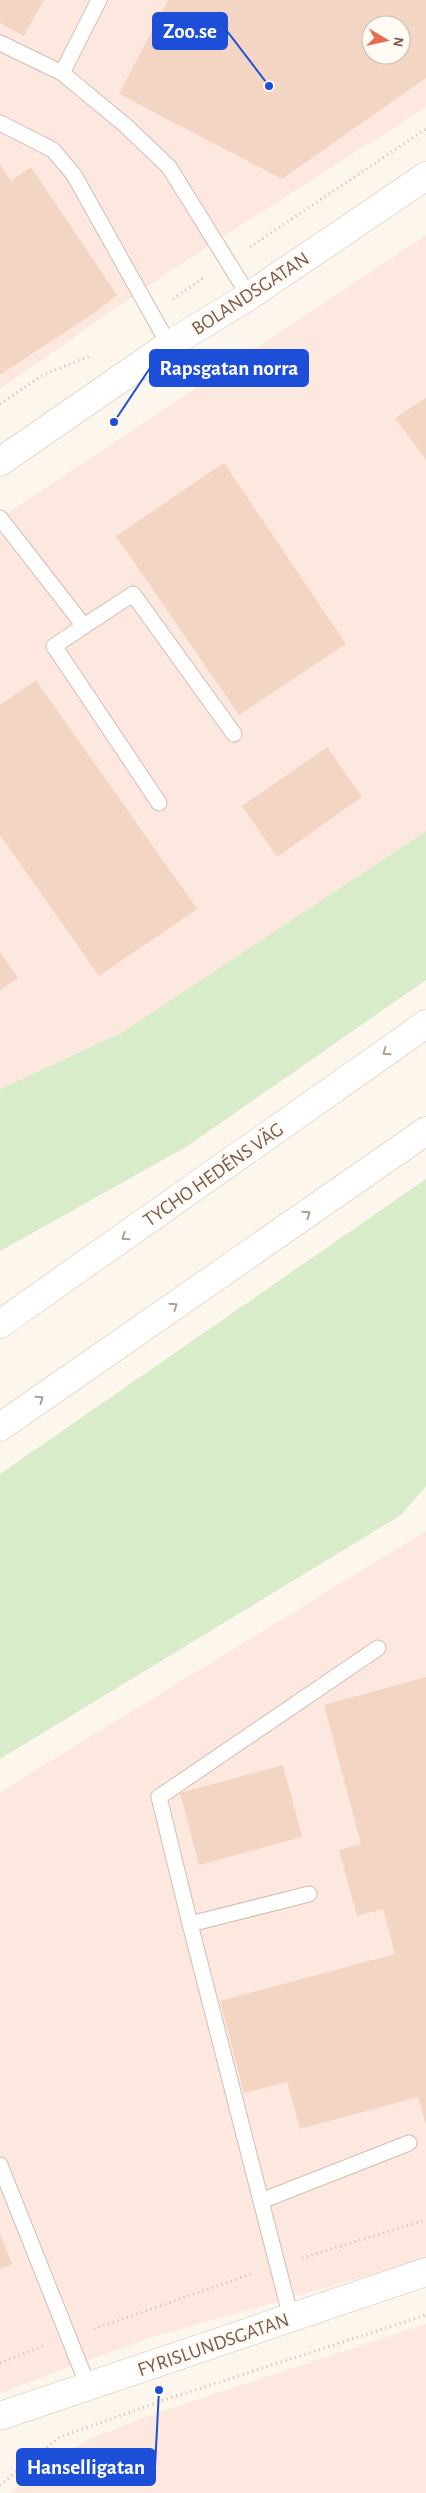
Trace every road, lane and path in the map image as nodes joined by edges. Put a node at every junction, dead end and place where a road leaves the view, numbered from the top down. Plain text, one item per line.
1 (99, 0) edge
2 (0, 44) edge
3 (62, 72) junction
4 (0, 123) edge
5 (426, 176) edge
6 (249, 296) junction
7 (169, 345) junction
8 (0, 462) edge
9 (0, 518) edge
10 (84, 626) junction
11 (234, 734) dead end
12 (159, 803) dead end
13 (426, 1024) edge
14 (426, 1131) edge
15 (0, 1324) edge
16 (0, 1427) edge
17 (378, 1648) dead end
18 (309, 1894) dead end
19 (190, 1924) junction
20 (410, 2143) dead end
21 (0, 2165) edge
22 (261, 2200) junction
23 (426, 2220) edge
24 (278, 2265) junction
25 (426, 2272) edge
26 (426, 2315) edge
27 (291, 2318) junction
28 (69, 2338) junction
29 (0, 2363) edge
30 (88, 2386) junction
31 (0, 2416) edge
32 (0, 2485) edge

1 - 3 lane
2 - 3 lane
3 - 6 lane
4 - 7 lane
5 - 6 main road, BOLANDSGATAN
6 - 7 main road, BOLANDSGATAN
7 - 8 main road, BOLANDSGATAN
9 - 10 lane
10 - 11 lane
10 - 12 lane
13 -> 15 main road, TYCHO HEDÉNS VÄG
16 -> 14 main road
17 - 19 lane
18 - 19 lane
19 - 22 lane
20 - 22 lane
21 - 28 lane
22 - 24 lane
23 - 24 path
24 - 27 lane
24 - 28 path
25 - 27 main road, FYRISLUNDSGATAN
26 - 32 path
27 - 30 main road, FYRISLUNDSGATAN
28 - 29 path
28 - 30 lane
30 - 31 main road, FYRISLUNDSGATAN

